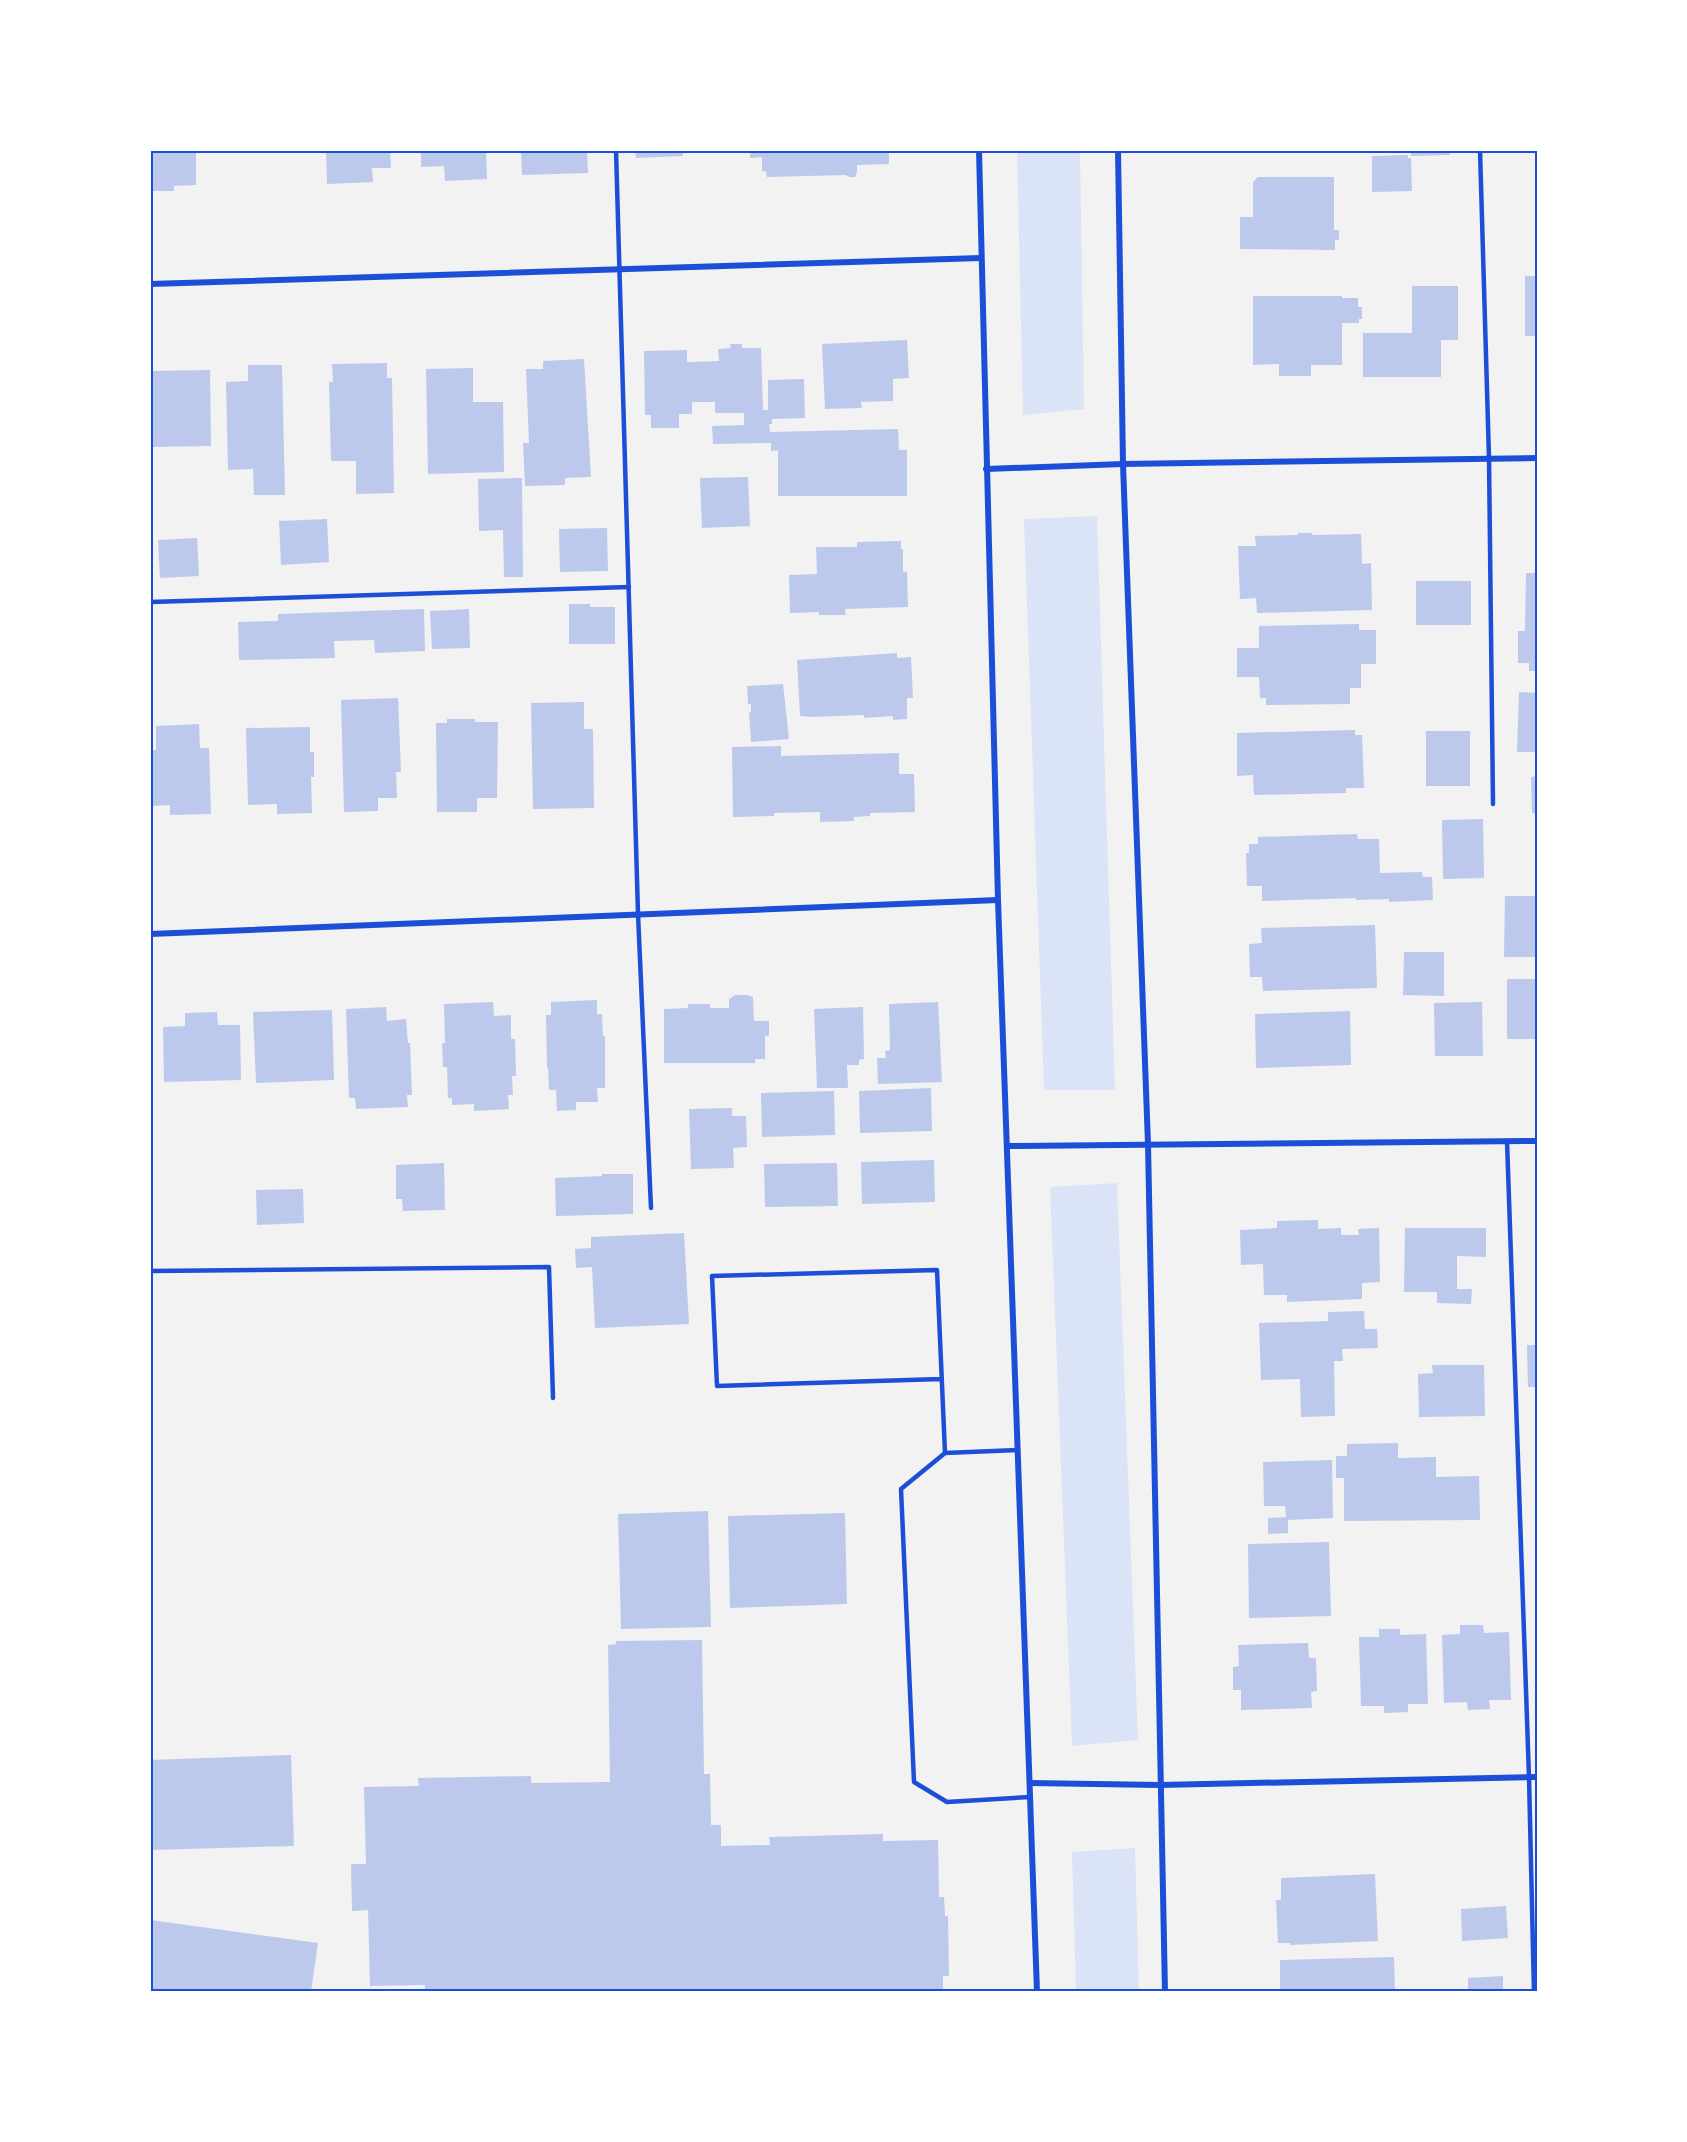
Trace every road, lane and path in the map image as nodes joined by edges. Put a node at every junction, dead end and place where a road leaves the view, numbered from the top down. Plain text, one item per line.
1 (616, 150) edge
2 (979, 150) edge
3 (1118, 150) edge
4 (1480, 150) edge
5 (981, 258) junction
6 (619, 270) junction
7 (150, 284) edge
8 (1489, 458) junction
9 (1537, 458) edge
10 (1123, 464) junction
11 (987, 469) junction
12 (629, 587) junction
13 (150, 602) edge
14 (1493, 804) dead end
15 (998, 900) junction
16 (638, 914) junction
17 (150, 934) edge
18 (1507, 1141) junction
19 (1537, 1141) edge
20 (1148, 1144) junction
21 (1007, 1146) junction
22 (651, 1208) dead end
23 (150, 1271) edge
24 (941, 1379) junction
25 (553, 1398) dead end
26 (1018, 1450) junction
27 (945, 1453) junction
28 (1529, 1777) junction
29 (1537, 1777) edge
30 (1030, 1783) junction
31 (1160, 1785) junction
32 (1030, 1797) junction
33 (1037, 1992) edge
34 (1165, 1992) edge
35 (1533, 1992) edge

1 - 6 lane
2 - 5 street
3 - 10 street
4 - 8 lane
5 - 6 street
5 - 11 street
6 - 7 street
6 - 12 lane
8 - 9 street
8 - 10 street
8 - 14 lane
10 - 11 street
10 - 20 street
11 - 15 street
12 - 13 lane
12 - 16 lane
15 - 16 street
15 - 21 street
16 - 17 street
16 - 22 lane
18 - 19 street
18 - 20 street
18 - 28 lane
20 - 21 street
20 - 31 street
21 - 26 street
23 - 25 lane
24 - 24 lane
24 - 27 lane
26 - 27 lane
26 - 30 street
27 - 32 lane
28 - 29 street
28 - 31 street
28 - 35 lane
30 - 31 street
30 - 32 street
31 - 34 street
32 - 33 street

